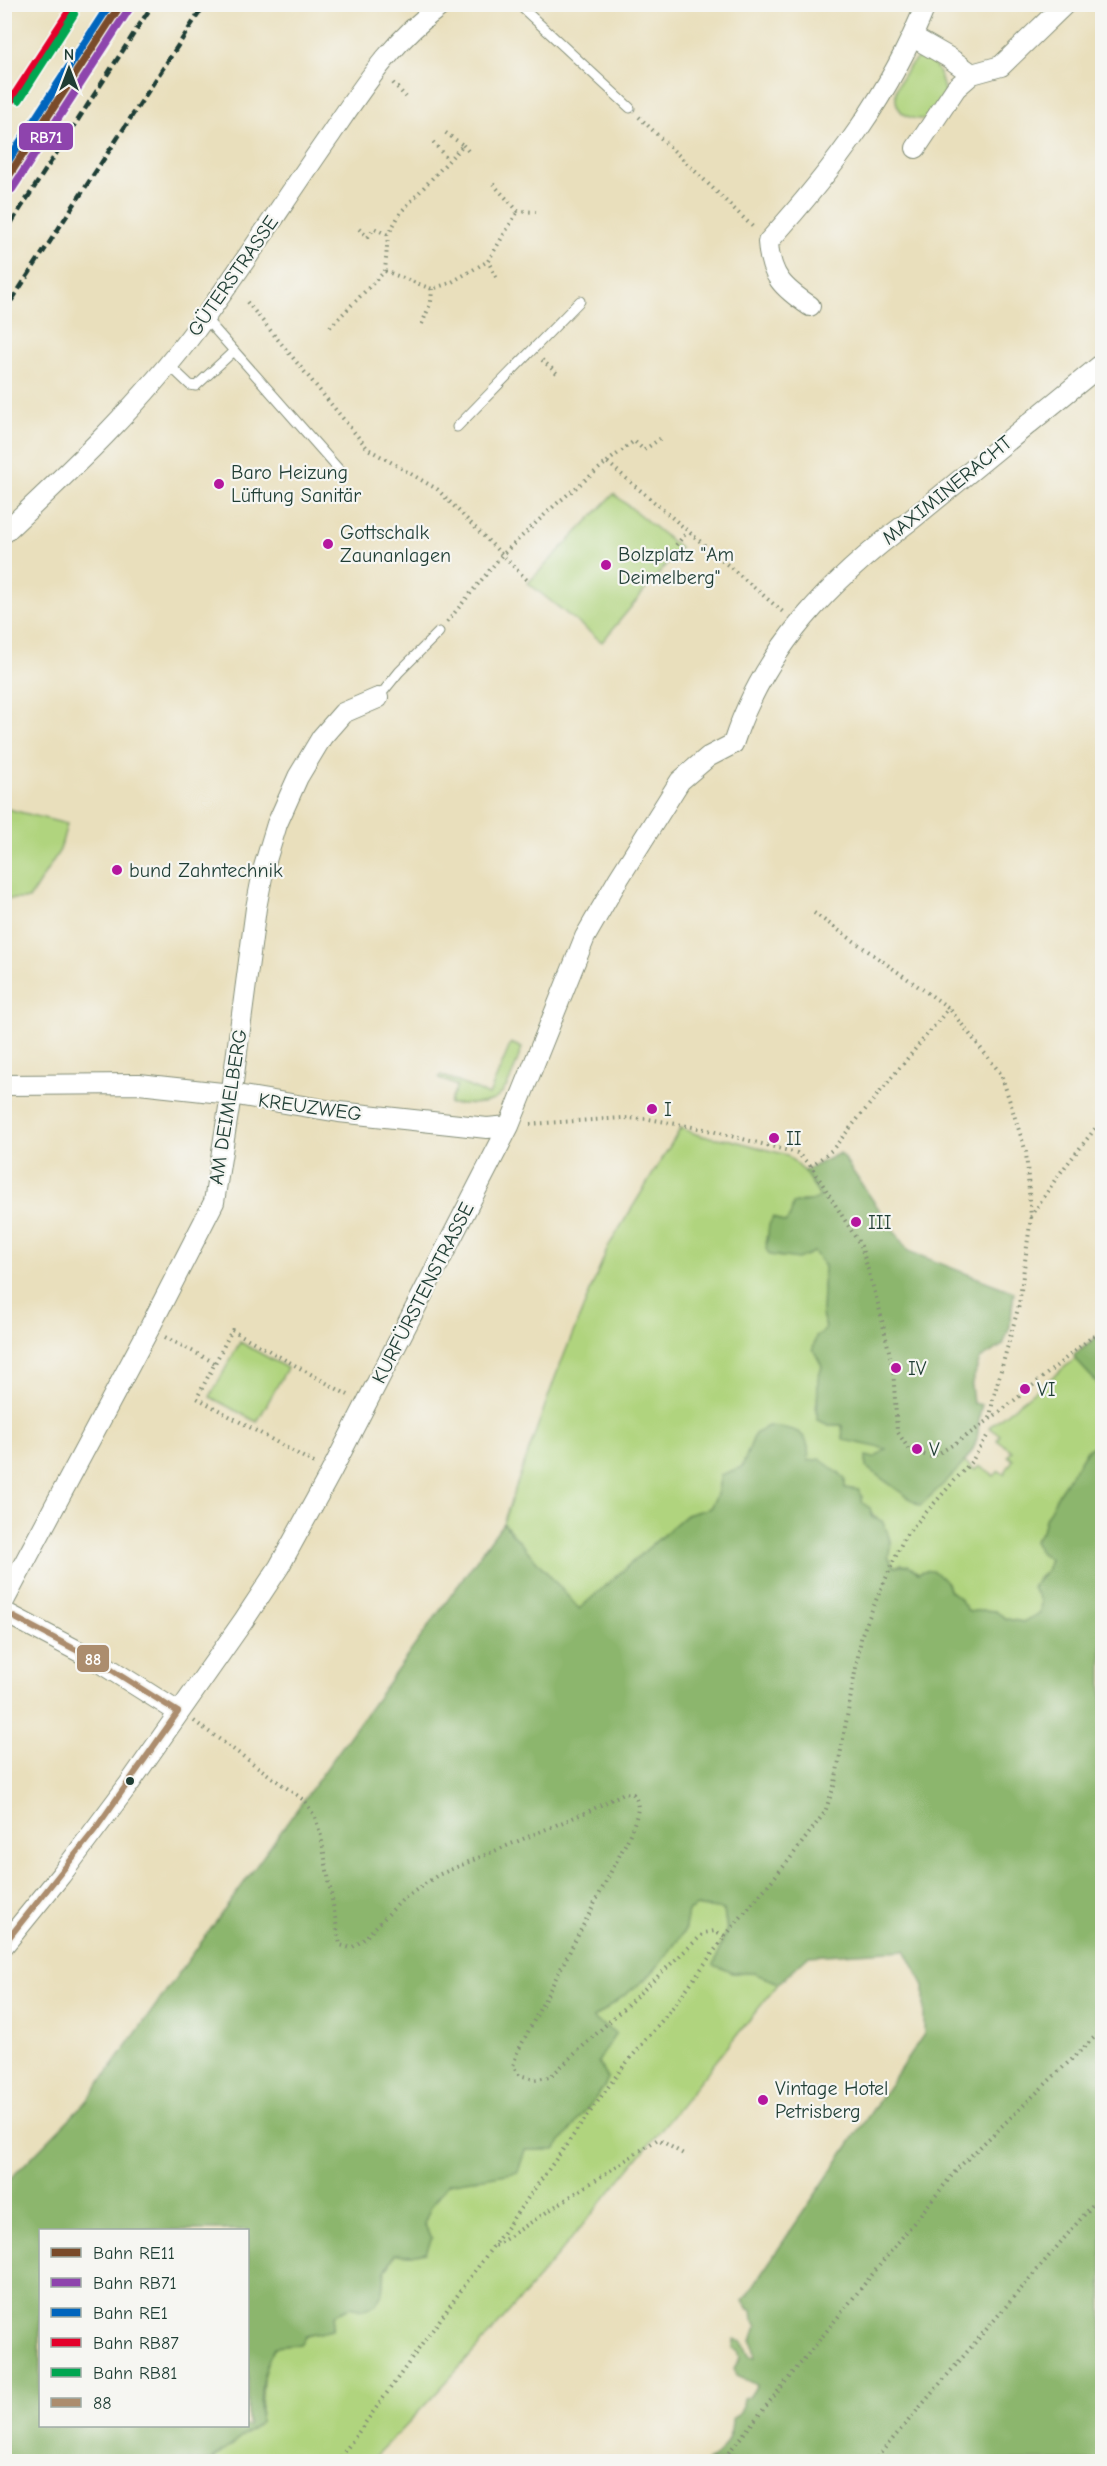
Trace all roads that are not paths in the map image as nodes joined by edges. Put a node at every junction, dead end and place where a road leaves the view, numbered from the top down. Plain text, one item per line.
1 (443, 4) edge
2 (519, 4) edge
3 (926, 4) edge
4 (1065, 4) edge
5 (913, 37) junction
6 (972, 74) junction
7 (630, 108) road end
8 (916, 148) dead end
9 (580, 301) dead end
10 (810, 306) dead end
11 (205, 318) junction
12 (234, 351) junction
13 (1102, 364) edge
14 (169, 365) junction
15 (457, 427) dead end
16 (341, 472) dead end
17 (4, 533) edge
18 (798, 623) joint
19 (439, 632) road end
20 (378, 698) joint
21 (4, 1085) edge
22 (231, 1094) junction
23 (509, 1126) junction
24 (4, 1601) edge
25 (4, 1612) edge
26 (184, 1715) junction
27 (4, 1945) edge

1 - 11 street, GÜTERSTRASSE
2 - 7 lane
3 - 5 street
4 - 6 street
5 - 6 street
5 - 10 street
6 - 8 street
9 - 15 lane
11 - 12 lane
11 - 14 street, GÜTERSTRASSE
12 - 14 lane
12 - 16 lane
13 - 18 street, MAXIMINERACHT
14 - 17 street, GÜTERSTRASSE
18 - 23 street, KURFÜRSTENSTRASSE
19 - 20 lane, AM DEIMELBERG
20 - 22 street, AM DEIMELBERG
21 - 22 street, KREUZWEG
22 - 23 street, KREUZWEG
22 - 24 street, AM DEIMELBERG
23 - 26 street, KURFÜRSTENSTRASSE
25 - 26 street
26 - 27 street, KURFÜRSTENSTRASSE

